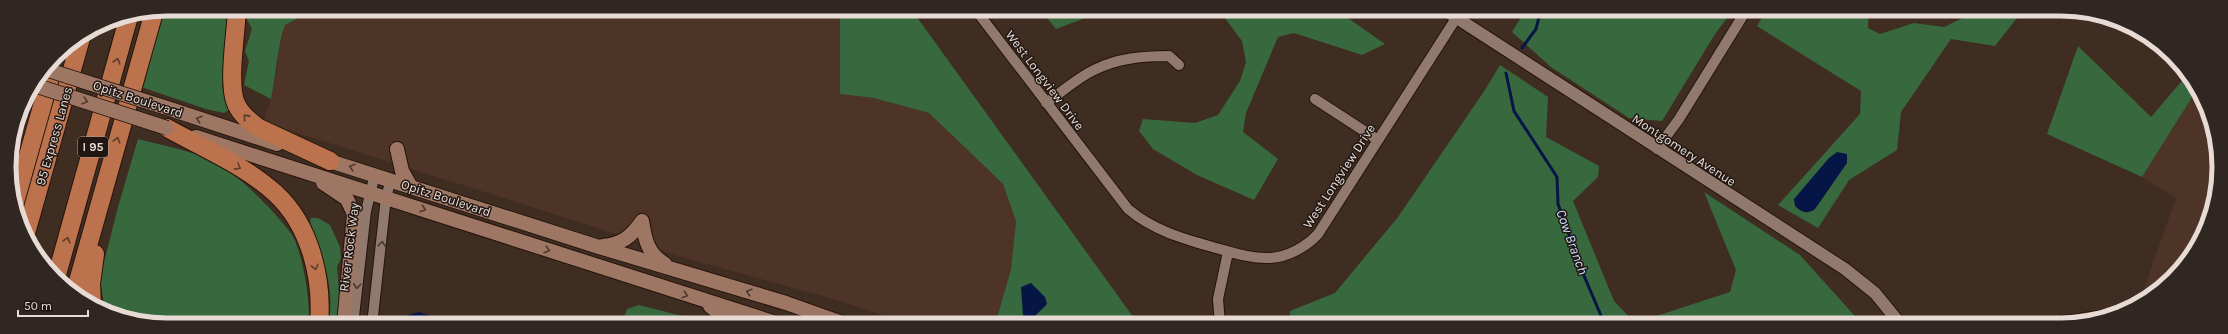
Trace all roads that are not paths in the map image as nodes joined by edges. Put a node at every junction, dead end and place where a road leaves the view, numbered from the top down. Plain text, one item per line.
1 (153, 16) edge
2 (237, 16) edge
3 (980, 16) edge
4 (1458, 16) edge
5 (1462, 16) edge
6 (1743, 16) edge
7 (128, 21) edge
8 (79, 44) edge
9 (1179, 65) dead end
10 (50, 71) edge
11 (40, 87) edge
12 (1315, 99) dead end
13 (1046, 103) junction
14 (167, 128) junction
15 (1378, 140) junction
16 (396, 149) dead end
17 (1657, 149) junction
18 (330, 161) junction
19 (300, 170) junction
20 (375, 174) junction
21 (107, 178) junction
22 (391, 180) junction
23 (411, 186) junction
24 (18, 191) edge
25 (370, 192) junction
26 (386, 197) junction
27 (28, 226) edge
28 (598, 246) junction
29 (1228, 252) junction
30 (674, 270) junction
31 (58, 272) edge
32 (76, 288) edge
33 (92, 298) edge
34 (704, 301) junction
35 (786, 303) junction
36 (319, 318) edge
37 (345, 318) edge
38 (354, 318) edge
39 (373, 318) edge
40 (725, 318) edge
41 (760, 318) edge
42 (782, 318) edge
43 (828, 318) edge
44 (1219, 318) edge
45 (1895, 318) edge

21 -> 1 highway
18 -> 2 highway
3 - 13 street, West Longview Drive
4 - 15 street, West Longview Drive
5 - 17 street, Montgomery Avenue
6 - 17 street
31 -> 7 highway, I 95
8 - 27 highway, 95 Express Lanes
9 - 13 street
18 -> 10 main road, Opitz Boulevard, bridge
11 -> 14 main road, Opitz Boulevard, bridge
11 - 24 highway
12 - 15 street
13 - 29 street, West Longview Drive
14 - 19 main road, Opitz Boulevard
14 -> 36 highway
15 - 29 street, West Longview Drive
16 - 23 main road
17 - 45 street, Montgomery Avenue
20 -> 18 main road, Opitz Boulevard
19 - 25 main road, Opitz Boulevard
19 - 37 main road
20 - 22 main road, Opitz Boulevard
20 - 25 street, River Rock Way
21 - 32 highway
21 - 33 highway
22 - 23 main road, Opitz Boulevard
22 - 26 street
23 - 28 main road, Opitz Boulevard
25 - 26 main road, Opitz Boulevard
25 -> 38 street, River Rock Way
26 -> 34 main road, Opitz Boulevard
39 -> 26 street
28 - 30 main road, Opitz Boulevard
28 - 30 main road
29 - 44 street
35 -> 30 main road, Opitz Boulevard
34 - 40 main road
34 - 41 main road, Opitz Boulevard
35 - 42 main road
35 - 43 main road, Opitz Boulevard

